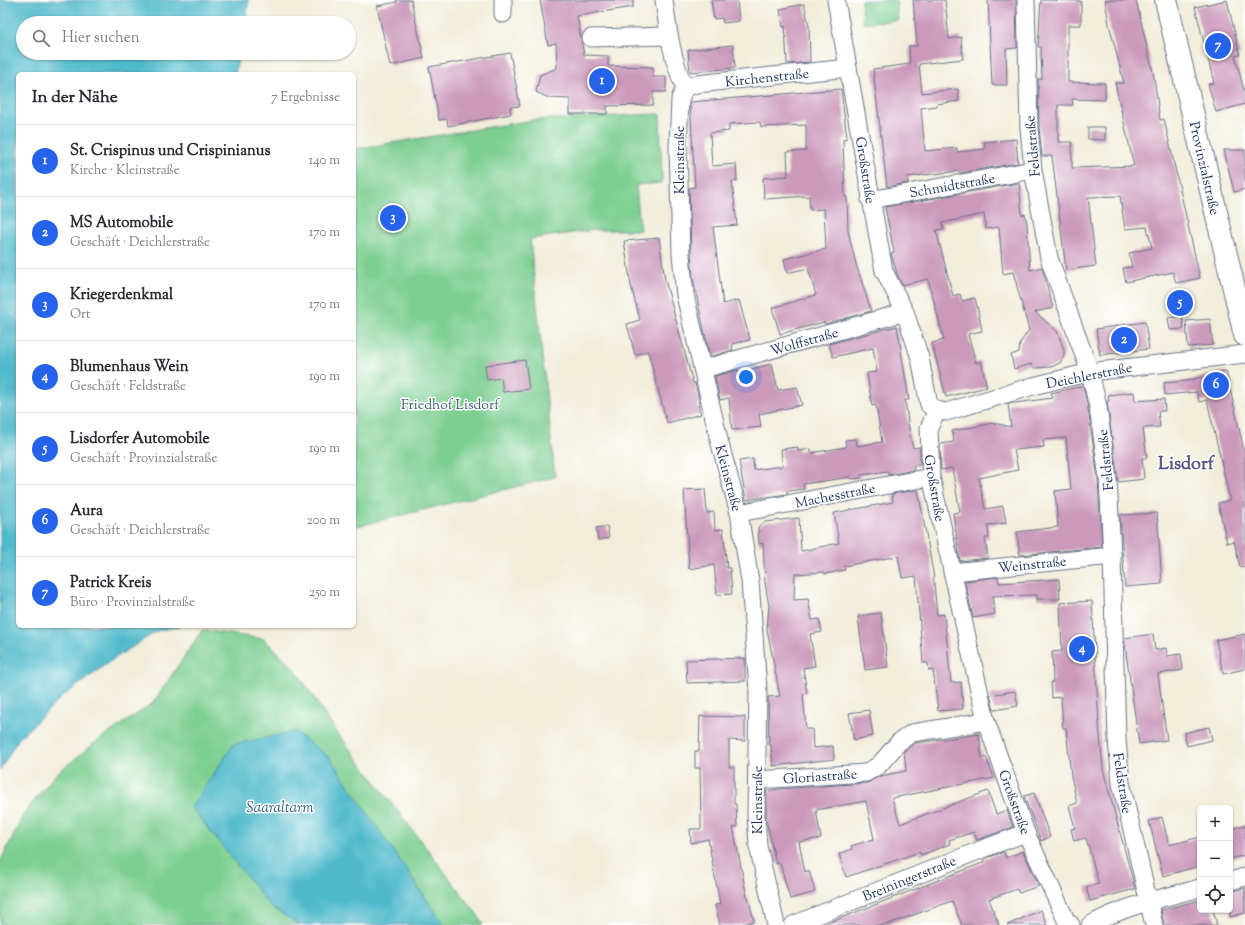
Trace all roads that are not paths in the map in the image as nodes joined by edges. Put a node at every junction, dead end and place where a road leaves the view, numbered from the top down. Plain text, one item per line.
1 (664, 0) edge
2 (836, 0) edge
3 (1026, 0) edge
4 (1166, 0) edge
5 (668, 36) junction
6 (591, 38) dead end
7 (848, 68) junction
8 (685, 88) junction
9 (1033, 170) junction
10 (870, 200) junction
11 (905, 312) junction
12 (1245, 335) edge
13 (1245, 354) edge
14 (702, 369) junction
15 (1090, 372) junction
16 (937, 410) junction
17 (931, 477) junction
18 (739, 513) junction
19 (1112, 556) junction
20 (952, 572) junction
21 (986, 721) junction
22 (757, 780) junction
23 (1026, 833) junction
24 (1245, 877) edge
25 (1233, 880) edge
26 (1197, 889) edge
27 (1147, 901) junction
28 (776, 925) edge
29 (793, 925) edge
30 (1071, 925) edge
31 (1090, 925) edge
32 (1154, 925) edge

1 - 5 street
2 - 7 street, Großstraße
3 - 9 street, Feldstraße
4 - 12 main road, Provinzialstraße
5 - 6 street
5 - 8 street
7 - 8 street, Kirchenstraße
7 - 10 street, Großstraße
8 - 14 street, Kleinstraße
9 - 10 street, Schmidtstraße
9 - 15 street, Feldstraße
10 - 11 street, Großstraße
11 - 14 street, Wolffstraße
11 - 16 street, Großstraße
13 - 15 street, Deichlerstraße
14 - 18 street, Kleinstraße
15 - 16 street, Deichlerstraße
15 - 19 street, Feldstraße
16 - 17 street, Großstraße
17 - 18 street, Machesstraße
17 - 20 street, Großstraße
18 - 22 street, Kleinstraße
19 - 20 street, Weinstraße
19 - 27 street, Feldstraße
20 - 21 street, Großstraße
21 - 22 street, Gloriastraße
21 - 23 street, Großstraße
22 - 28 street, Kleinstraße
23 - 29 street, Breiningerstraße
23 - 30 street, Großstraße
24 - 25 street
26 - 27 street
27 - 31 street
27 - 32 street, Feldstraße

